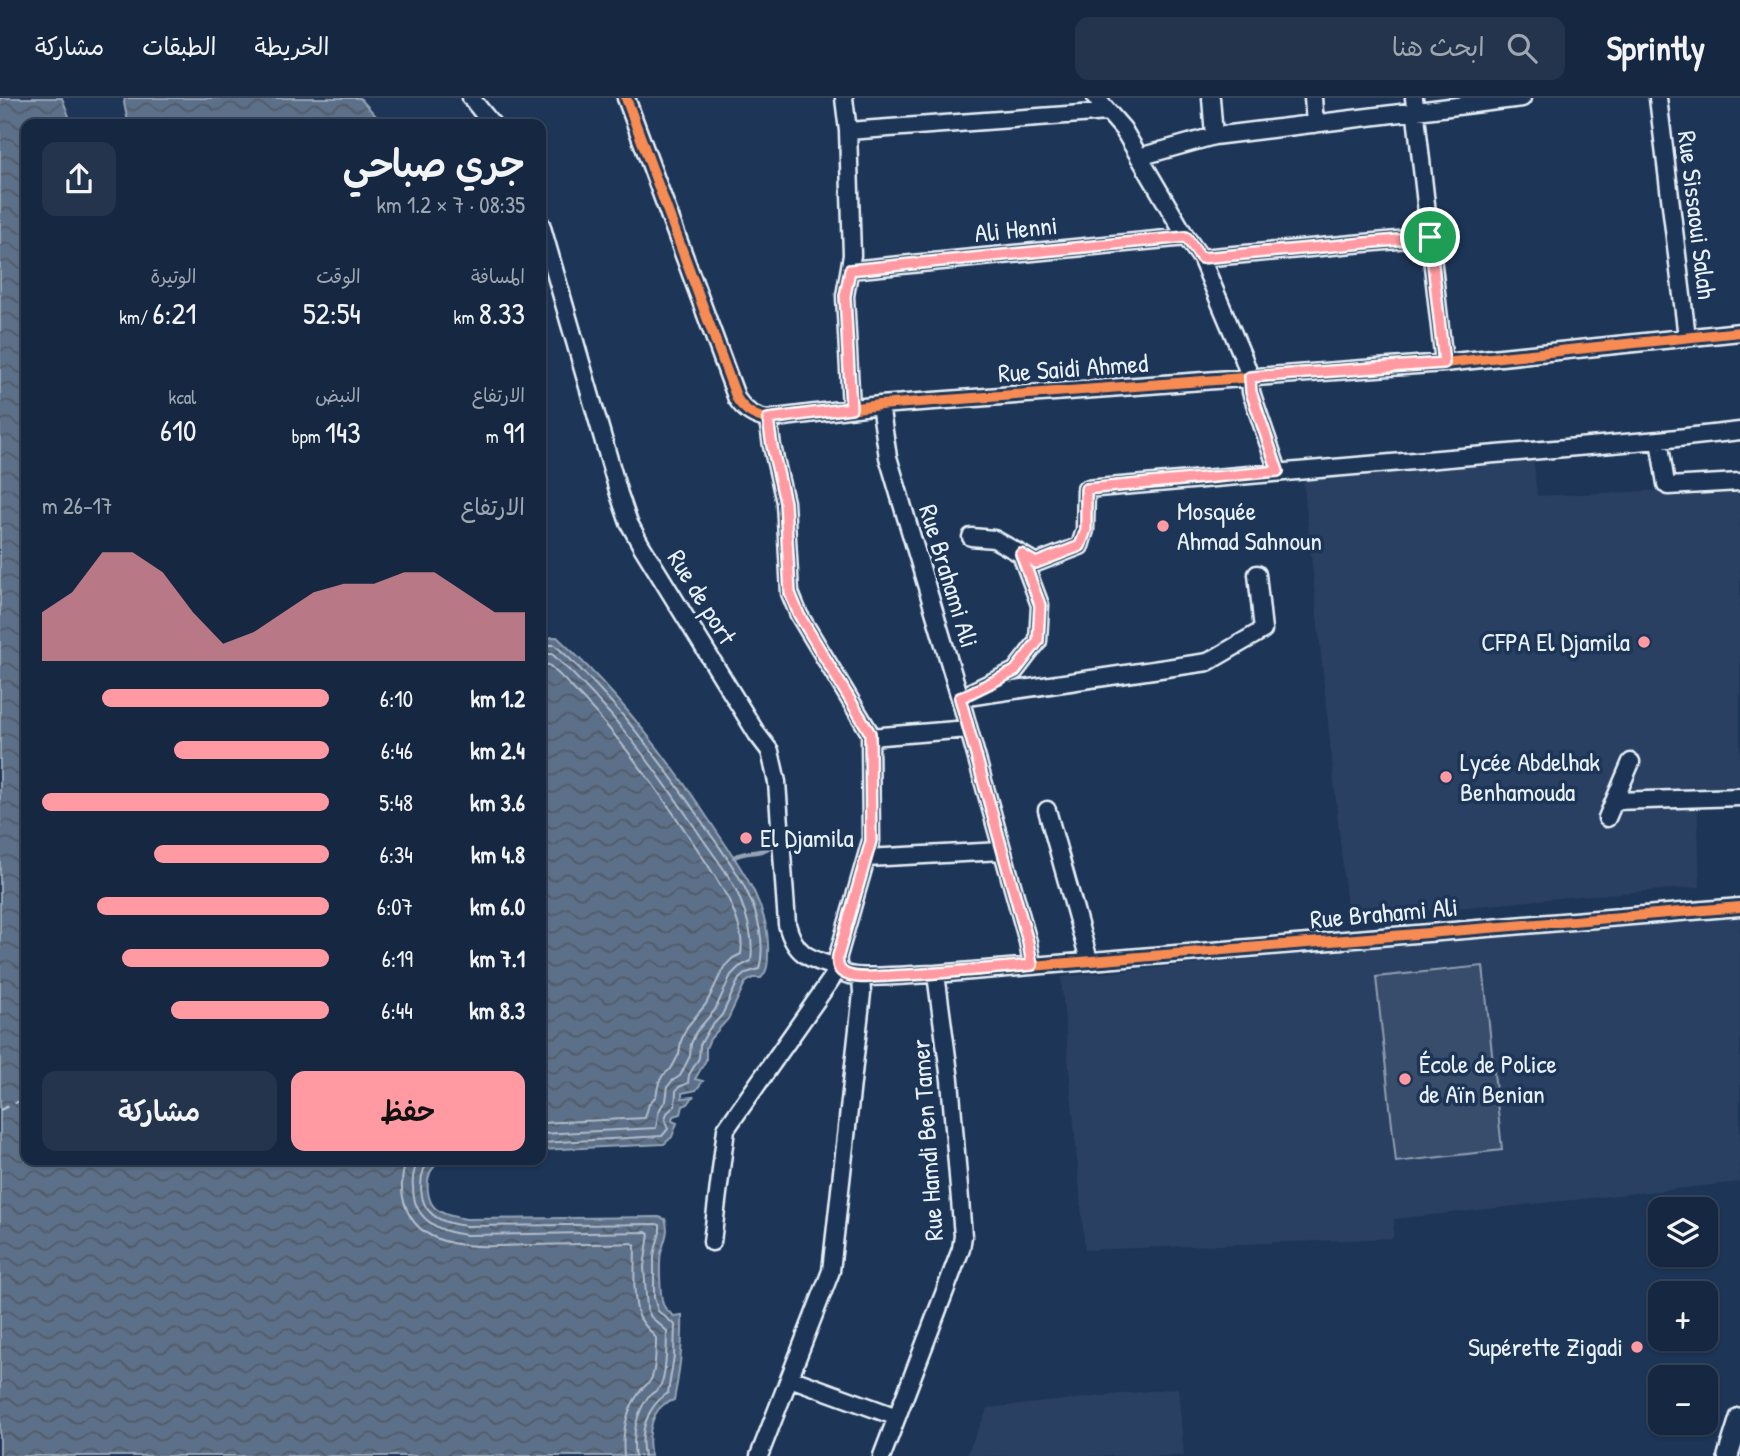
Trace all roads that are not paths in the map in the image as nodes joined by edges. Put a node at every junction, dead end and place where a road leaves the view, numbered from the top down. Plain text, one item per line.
1 (471, 98) edge
2 (626, 98) edge
3 (844, 98) edge
4 (1096, 98) edge
5 (1211, 98) edge
6 (1313, 98) edge
7 (1522, 98) edge
8 (1658, 98) edge
9 (1414, 104) edge
10 (1108, 112) junction
11 (488, 119) edge
12 (1315, 124) junction
13 (848, 131) junction
14 (1214, 136) junction
15 (1139, 157) junction
16 (1186, 237) junction
17 (1430, 237) junction
18 (546, 241) edge
19 (1201, 258) junction
20 (850, 270) junction
21 (1740, 332) edge
22 (1687, 337) junction
23 (1444, 363) junction
24 (1250, 377) junction
25 (880, 405) junction
26 (851, 408) junction
27 (768, 419) junction
28 (1740, 431) edge
29 (1659, 440) junction
30 (1278, 471) junction
31 (1740, 482) edge
32 (971, 537) dead end
33 (1021, 554) junction
34 (1257, 574) dead end
35 (960, 698) junction
36 (968, 729) junction
37 (870, 737) junction
38 (1631, 762) dead end
39 (1740, 797) edge
40 (1615, 801) junction
41 (1047, 810) dead end
42 (1607, 818) dead end
43 (1002, 851) junction
44 (866, 858) junction
45 (1740, 907) edge
46 (1089, 960) junction
47 (1032, 965) junction
48 (839, 968) junction
49 (936, 974) junction
50 (860, 977) junction
51 (712, 1242) dead end
52 (790, 1377) junction
53 (897, 1417) junction
54 (1740, 1418) edge
55 (759, 1456) edge
56 (882, 1456) edge
57 (1728, 1456) edge

1 - 11 street
2 - 27 street
3 - 13 street
4 - 10 street
5 - 14 street
6 - 12 street
7 - 9 street
8 - 22 street, Rue Sissaoui Salah
9 - 12 street
9 - 17 street
10 - 13 street
10 - 15 street
12 - 14 street
13 - 20 street
14 - 15 street
15 - 16 street
16 - 19 street
16 - 20 street, Ali Henni
17 - 19 street
17 - 23 street
18 - 48 street, Rue de port
19 - 24 street
20 - 26 street
21 - 22 street, Rue Saidi Ahmed
22 - 23 street, Rue Saidi Ahmed
23 - 24 street, Rue Saidi Ahmed
24 - 25 street, Rue Saidi Ahmed
24 - 30 street
25 - 26 street, Rue Saidi Ahmed
25 - 35 street, Rue Brahami Ali
26 - 27 street, Rue Saidi Ahmed
27 - 37 street
28 - 29 street
29 - 30 street
29 - 31 street
30 - 33 street
32 - 33 street
33 - 35 street
34 - 35 street
35 - 36 street, Rue Brahami Ali
36 - 37 street
36 - 43 street, Rue Brahami Ali
37 - 44 street
38 - 40 street
39 - 40 street
40 - 42 street
41 - 46 street
43 - 44 street
43 - 47 street, Rue Brahami Ali
44 - 48 street
45 - 46 street, Rue Brahami Ali
46 - 47 street, Rue Brahami Ali
47 - 49 street
48 - 50 street, Rue de port
48 - 51 street
49 - 50 street
49 - 53 street, Rue Hamdi Ben Tamer
50 - 52 street
52 - 53 street
52 - 55 street
53 - 56 street, Rue Hamdi Ben Tamer
54 - 57 main road

